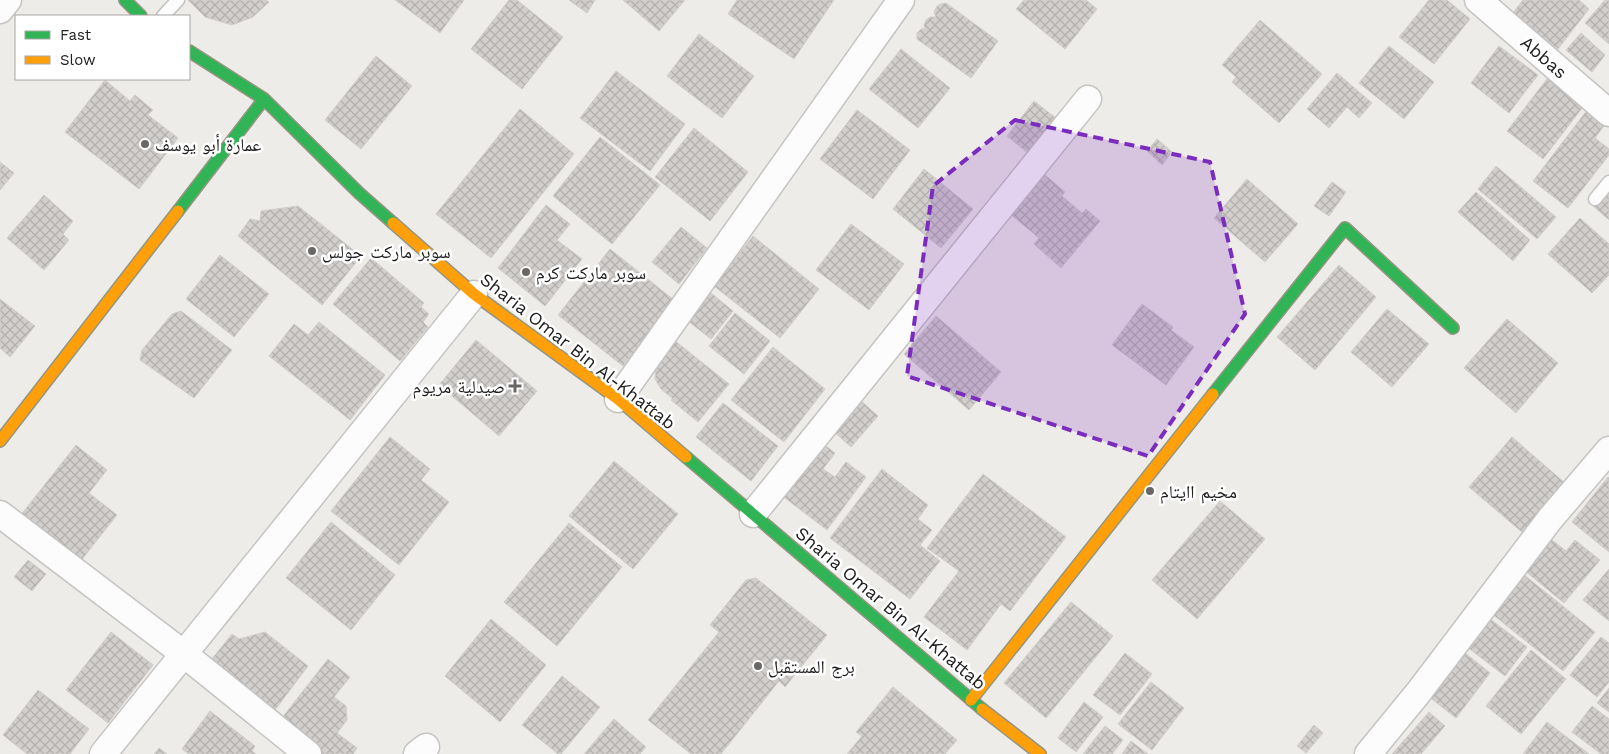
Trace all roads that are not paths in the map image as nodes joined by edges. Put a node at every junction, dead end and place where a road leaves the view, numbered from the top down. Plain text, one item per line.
1 (8, 0) edge
2 (125, 0) edge
3 (178, 0) edge
4 (901, 0) edge
5 (1478, 0) edge
6 (0, 10) edge
7 (140, 15) edge
8 (164, 15) edge
9 (190, 52) edge
10 (264, 99) junction
11 (1088, 99) dead end
12 (1609, 114) edge
13 (1609, 182) edge
14 (1595, 199) dead end
15 (474, 294) junction
16 (1453, 328) dead end
17 (618, 399) junction
18 (0, 441) edge
19 (1609, 450) edge
20 (0, 514) edge
21 (753, 514) junction
22 (184, 654) junction
23 (971, 700) junction
24 (103, 754) edge
25 (308, 754) edge
26 (1040, 754) edge
27 (1368, 754) edge

1 - 6 street
2 - 7 street
3 - 8 lane
4 - 17 street
5 - 12 street, Abbas
9 - 10 street, Sharia Omar Bin Al-Khattab
10 - 15 street, Sharia Omar Bin Al-Khattab
10 - 18 street
11 - 21 street
13 - 14 lane
15 - 17 street, Sharia Omar Bin Al-Khattab
15 - 22 street
16 - 23 street
17 - 21 street, Sharia Omar Bin Al-Khattab
19 - 27 street
20 - 22 street
21 - 23 street, Sharia Omar Bin Al-Khattab
22 - 24 street
22 - 25 street
23 - 26 street, Sharia Omar Bin Al-Khattab

